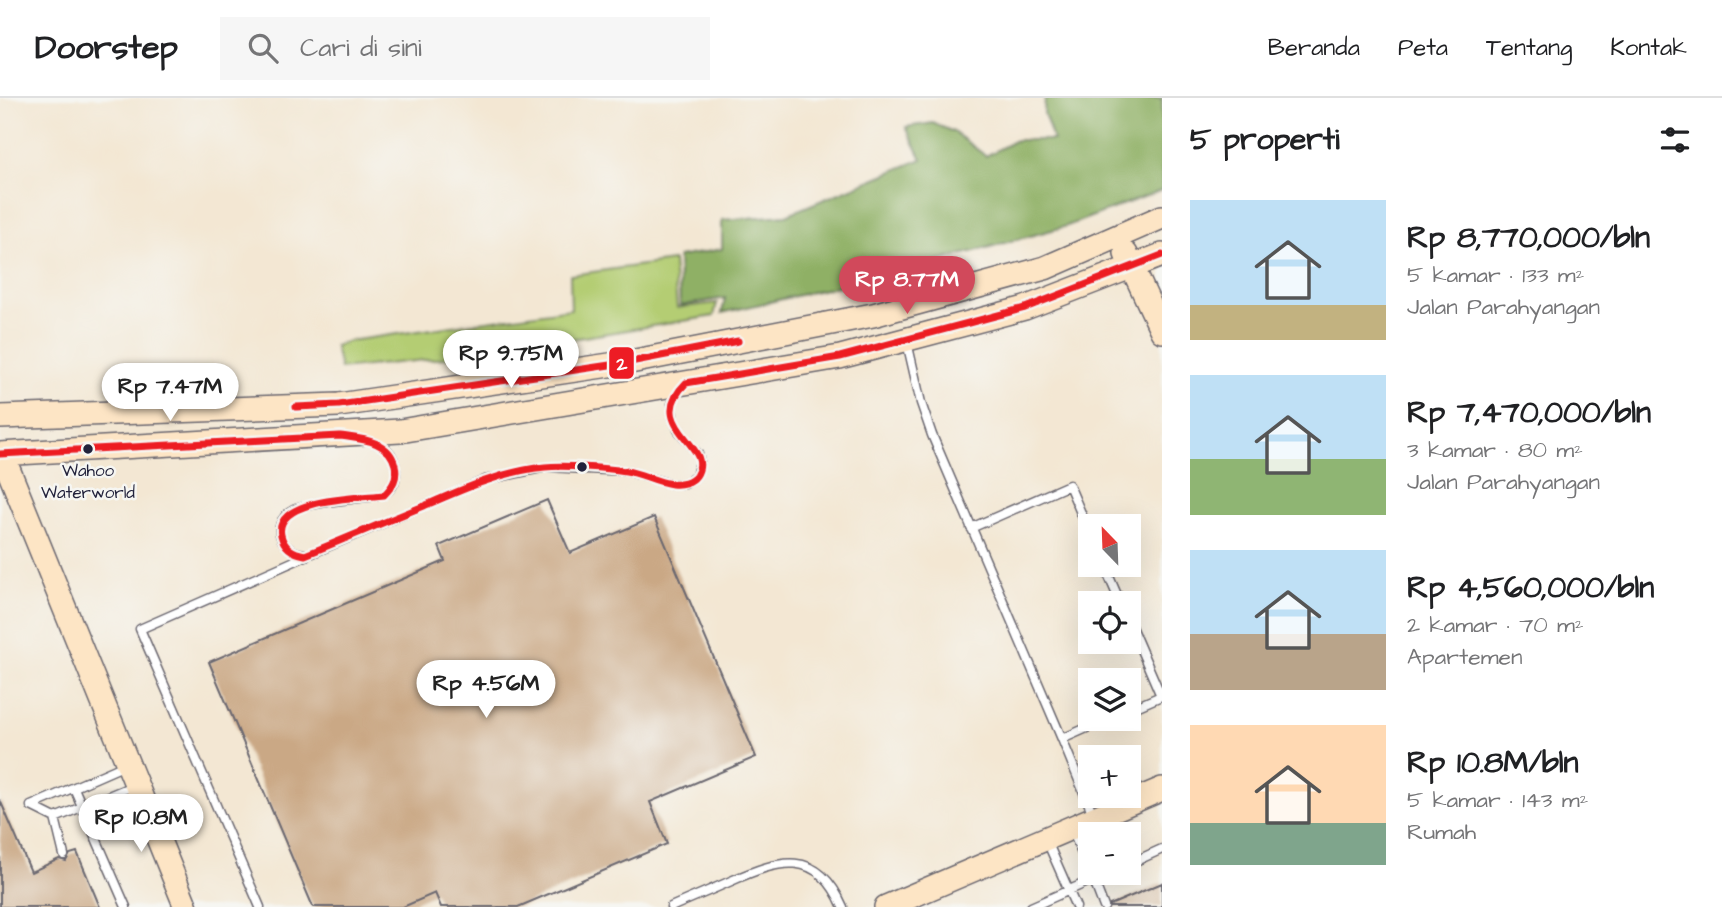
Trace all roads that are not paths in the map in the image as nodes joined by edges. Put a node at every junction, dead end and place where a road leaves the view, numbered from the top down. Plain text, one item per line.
1 (1155, 221) edge
2 (1117, 238) junction
3 (1162, 254) edge
4 (1132, 267) junction
5 (1162, 331) edge
6 (906, 339) junction
7 (686, 383) junction
8 (339, 405) junction
9 (0, 417) edge
10 (340, 436) junction
11 (1, 454) edge
12 (1081, 514) edge
13 (971, 528) junction
14 (313, 553) junction
15 (1141, 650) edge
16 (1141, 705) edge
17 (1080, 731) edge
18 (1062, 739) junction
19 (131, 774) junction
20 (74, 788) junction
21 (1162, 789) edge
22 (82, 807) junction
23 (1095, 817) junction
24 (55, 818) junction
25 (1071, 828) junction
26 (1046, 838) junction
27 (1078, 844) edge
28 (1162, 849) edge
29 (64, 855) dead end
30 (1141, 859) edge
31 (1078, 885) edge
32 (1096, 885) edge
33 (1069, 891) junction
34 (126, 907) edge
35 (186, 907) edge
36 (260, 907) edge
37 (671, 907) edge
38 (843, 907) edge
39 (886, 907) edge
40 (1031, 907) edge
41 (1076, 907) edge
42 (1104, 907) edge

1 - 2 main road
1 - 3 main road
2 - 4 main road
2 - 8 main road
3 - 4 main road
4 - 5 main road
4 - 6 main road
6 - 7 main road
6 - 13 lane
7 - 10 main road
7 - 14 lane
8 - 9 main road
8 - 10 main road
10 - 11 main road
10 - 14 lane
11 - 19 main road
12 - 13 lane
13 - 18 lane
14 - 36 lane
15 - 16 lane
17 - 18 lane
18 - 23 lane
19 - 20 lane
19 - 22 lane
19 - 35 main road
20 - 22 lane
20 - 24 lane
21 - 23 main road
22 - 24 lane
22 - 34 lane
23 - 25 main road
24 - 29 lane
25 - 26 main road
25 - 27 lane
26 - 33 lane
26 - 39 main road
28 - 30 lane
31 - 33 lane
32 - 42 lane
33 - 40 lane
33 - 41 lane
37 - 38 lane

